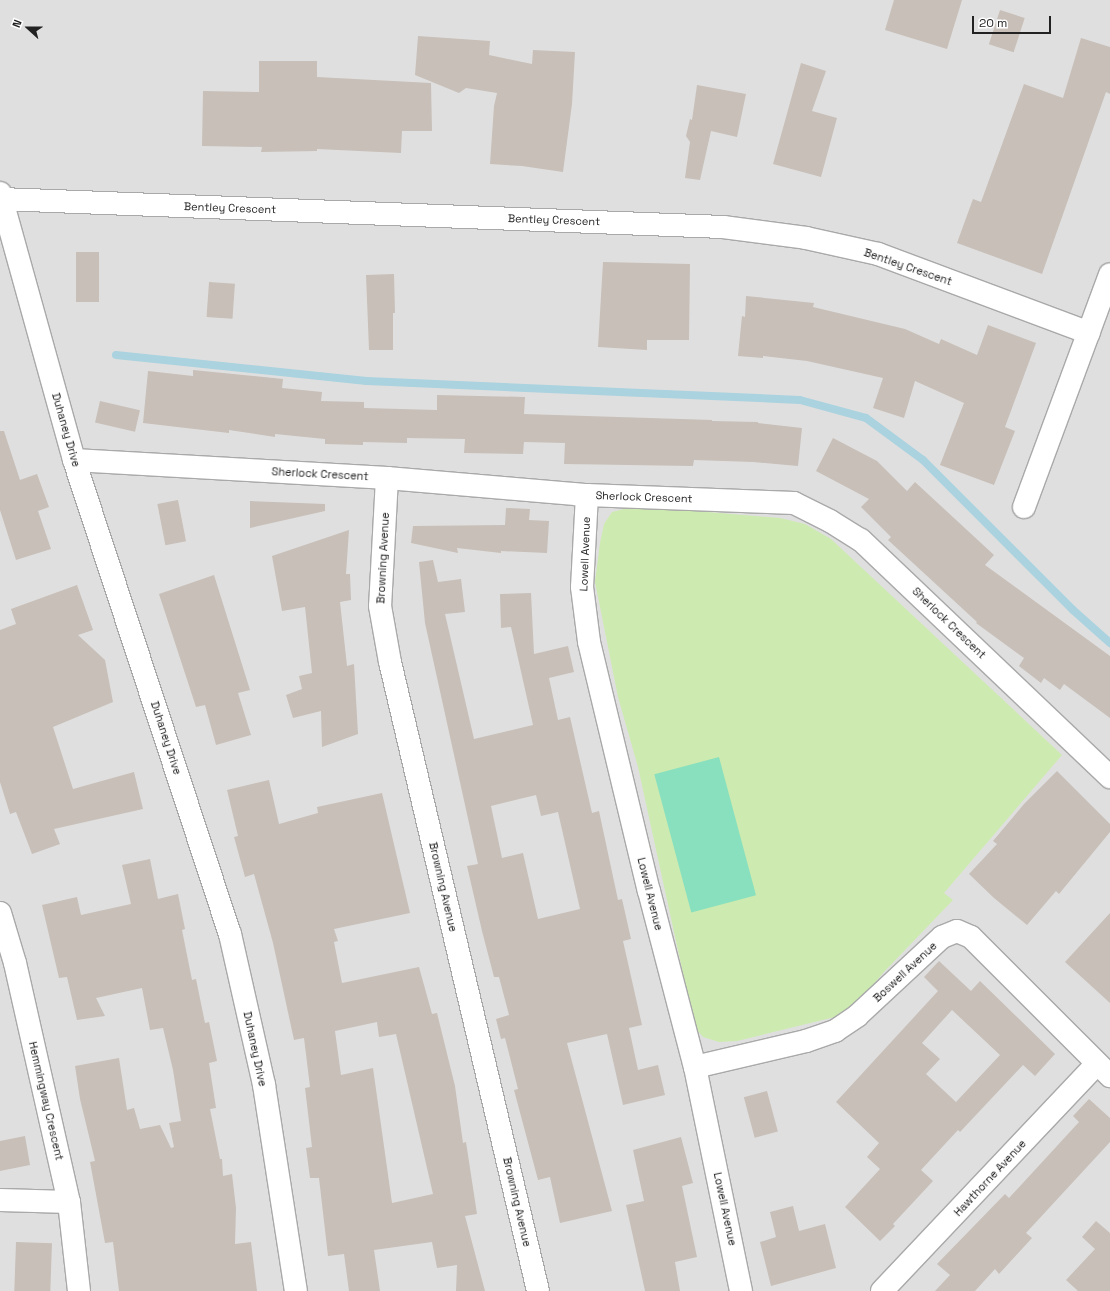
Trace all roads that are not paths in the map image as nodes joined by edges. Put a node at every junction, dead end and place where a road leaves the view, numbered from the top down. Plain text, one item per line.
1 (1, 196) edge
2 (1110, 274) edge
3 (1089, 333) junction
4 (74, 460) junction
5 (387, 478) junction
6 (587, 495) junction
7 (1024, 507) dead end
8 (1110, 777) edge
9 (0, 913) edge
10 (8, 963) edge
11 (695, 1067) junction
12 (1103, 1070) edge
13 (0, 1200) edge
14 (69, 1202) junction
15 (79, 1291) edge
16 (296, 1291) edge
17 (538, 1291) edge
18 (741, 1291) edge
19 (882, 1291) edge

1 - 3 street, Bentley Crescent
1 - 4 street, Duhaney Drive
2 - 3 street
3 - 7 street
4 - 5 street, Sherlock Crescent
4 - 16 street, Duhaney Drive
5 - 6 street, Sherlock Crescent
5 - 17 street, Browning Avenue
6 - 8 street, Sherlock Crescent
6 - 11 street, Lowell Avenue
9 - 10 street, Hemmingway Crescent
10 - 14 street, Hemmingway Crescent
11 - 12 street, Boswell Avenue
11 - 18 street, Lowell Avenue
12 - 19 street, Hawthorne Avenue
13 - 14 street
14 - 15 street, Hemmingway Crescent

